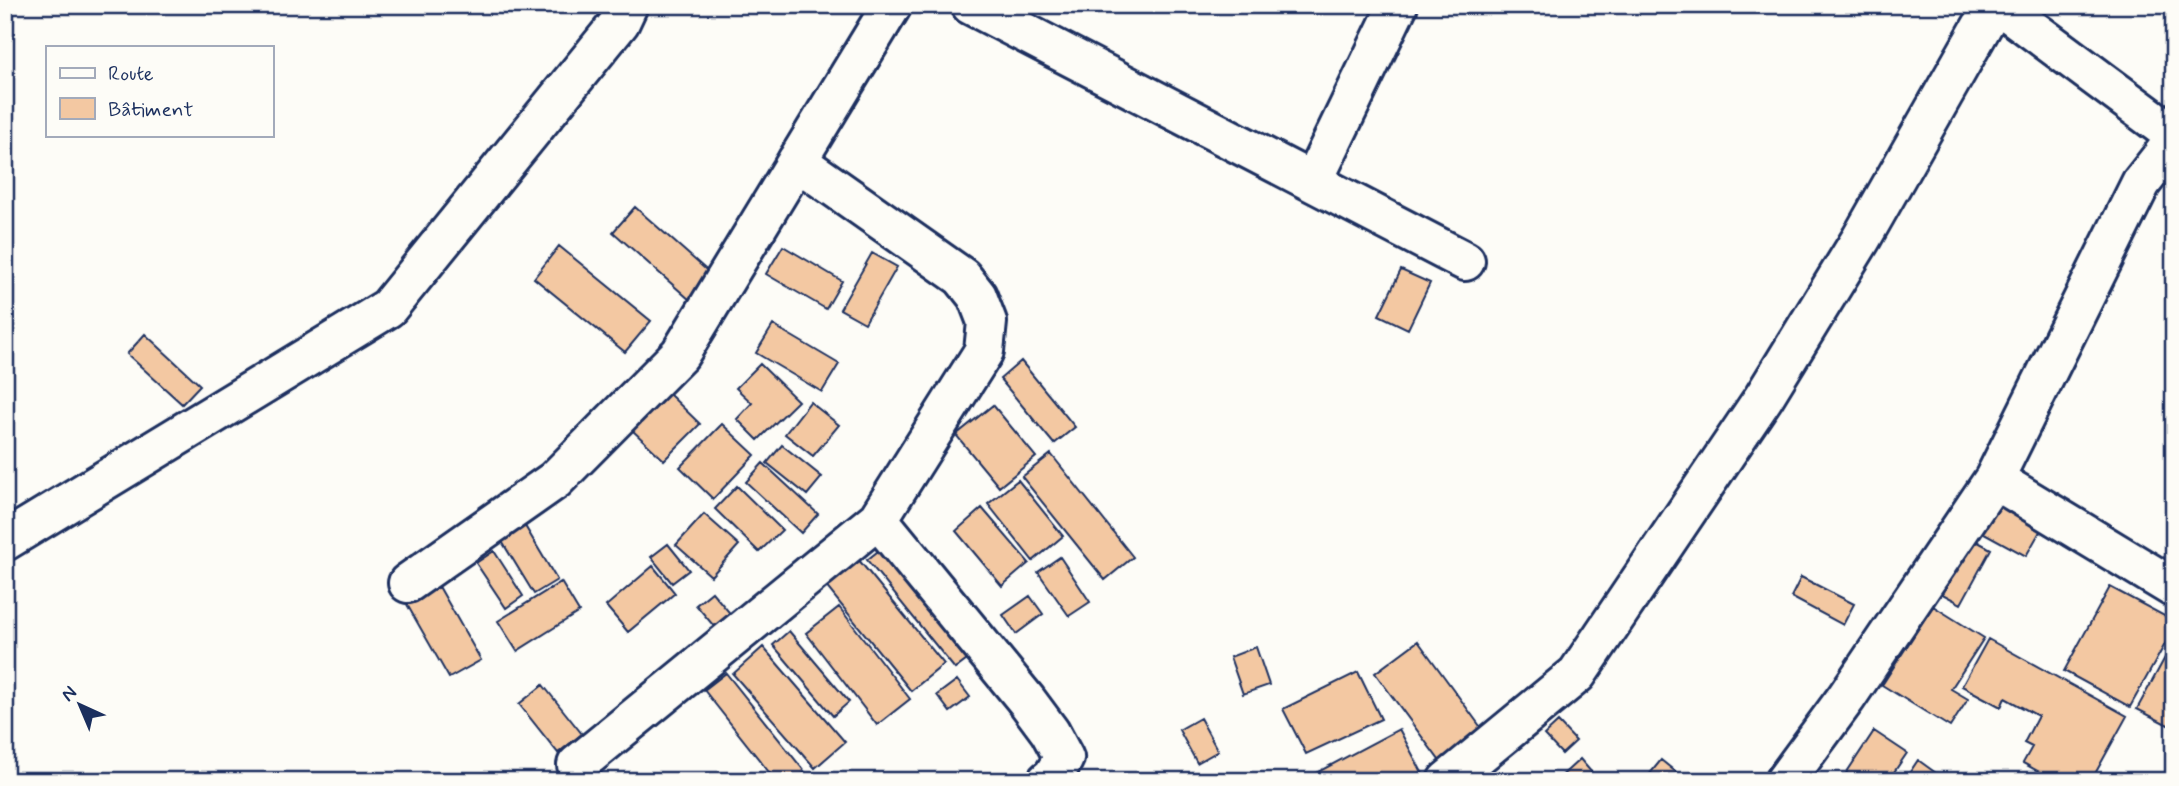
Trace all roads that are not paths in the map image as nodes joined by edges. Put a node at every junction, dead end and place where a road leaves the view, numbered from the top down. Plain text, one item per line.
1 (628, 5) edge
2 (892, 5) edge
3 (971, 5) edge
4 (1398, 5) edge
5 (1997, 5) edge
6 (2174, 135) edge
7 (2174, 141) edge
8 (797, 161) junction
9 (1313, 181) junction
10 (1465, 261) dead end
11 (1994, 479) junction
12 (878, 519) junction
13 (5, 541) edge
14 (408, 583) dead end
15 (2174, 588) edge
16 (577, 765) dead end
17 (1047, 781) edge
18 (1447, 781) edge
19 (1785, 781) edge

1 - 13 street
2 - 8 street
3 - 9 street
4 - 9 street
5 - 6 street
5 - 18 street
7 - 11 street
8 - 12 street
8 - 14 street
9 - 10 street
11 - 15 street
11 - 19 street
12 - 16 street
12 - 17 street

